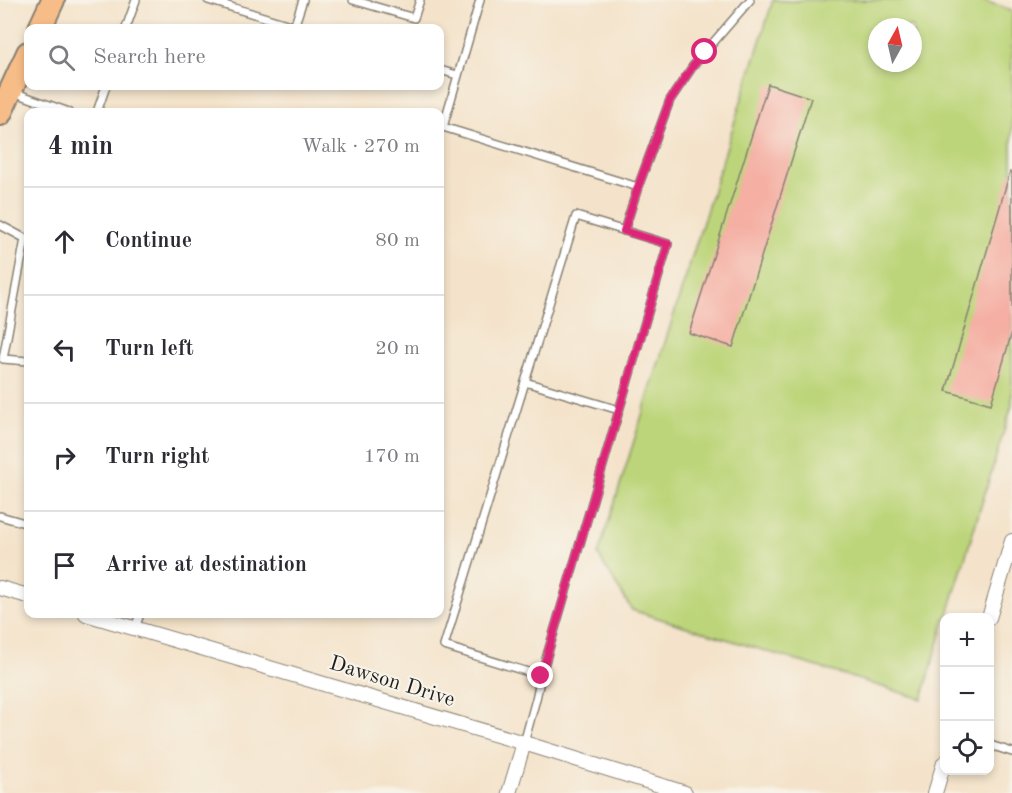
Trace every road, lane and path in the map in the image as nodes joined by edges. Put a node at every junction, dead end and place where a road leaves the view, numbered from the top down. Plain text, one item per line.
1 (53, 0) edge
2 (136, 0) edge
3 (208, 0) edge
4 (303, 0) edge
5 (353, 0) edge
6 (420, 0) edge
7 (480, 0) edge
8 (750, 0) edge
9 (42, 24) edge
10 (127, 24) edge
11 (284, 24) edge
12 (298, 24) edge
13 (24, 62) edge
14 (444, 71) edge
15 (457, 75) junction
16 (105, 90) edge
17 (11, 91) junction
18 (58, 108) edge
19 (98, 108) edge
20 (0, 114) edge
21 (444, 120) edge
22 (444, 128) edge
23 (638, 187) junction
24 (0, 225) edge
25 (624, 231) junction
26 (24, 238) edge
27 (24, 255) edge
28 (24, 361) edge
29 (525, 382) junction
30 (619, 410) junction
31 (0, 516) edge
32 (24, 524) edge
33 (1012, 542) edge
34 (0, 588) edge
35 (24, 595) edge
36 (991, 613) edge
37 (100, 618) edge
38 (139, 618) edge
39 (135, 628) junction
40 (541, 676) junction
41 (524, 743) junction
42 (994, 746) edge
43 (1012, 752) edge
44 (941, 775) edge
45 (509, 793) edge
46 (685, 793) edge
47 (935, 793) edge

1 - 9 main road
2 - 10 lane
3 - 11 lane
4 - 12 lane
5 - 6 lane
7 - 15 lane
8 - 23 lane
13 - 17 main road
14 - 15 lane
15 - 21 lane
16 - 19 lane
17 - 18 lane
17 - 20 main road
22 - 23 lane
23 - 25 lane
24 - 26 lane
25 - 29 lane
25 - 30 lane
27 - 28 lane
29 - 30 lane
29 - 40 lane
30 - 40 lane
31 - 32 lane
33 - 36 street
34 - 35 street
37 - 39 street, Dawson Drive
38 - 39 lane
39 - 41 street, Dawson Drive
40 - 41 lane
41 - 45 street
41 - 46 street, Dawson Drive
42 - 43 lane
44 - 47 street

